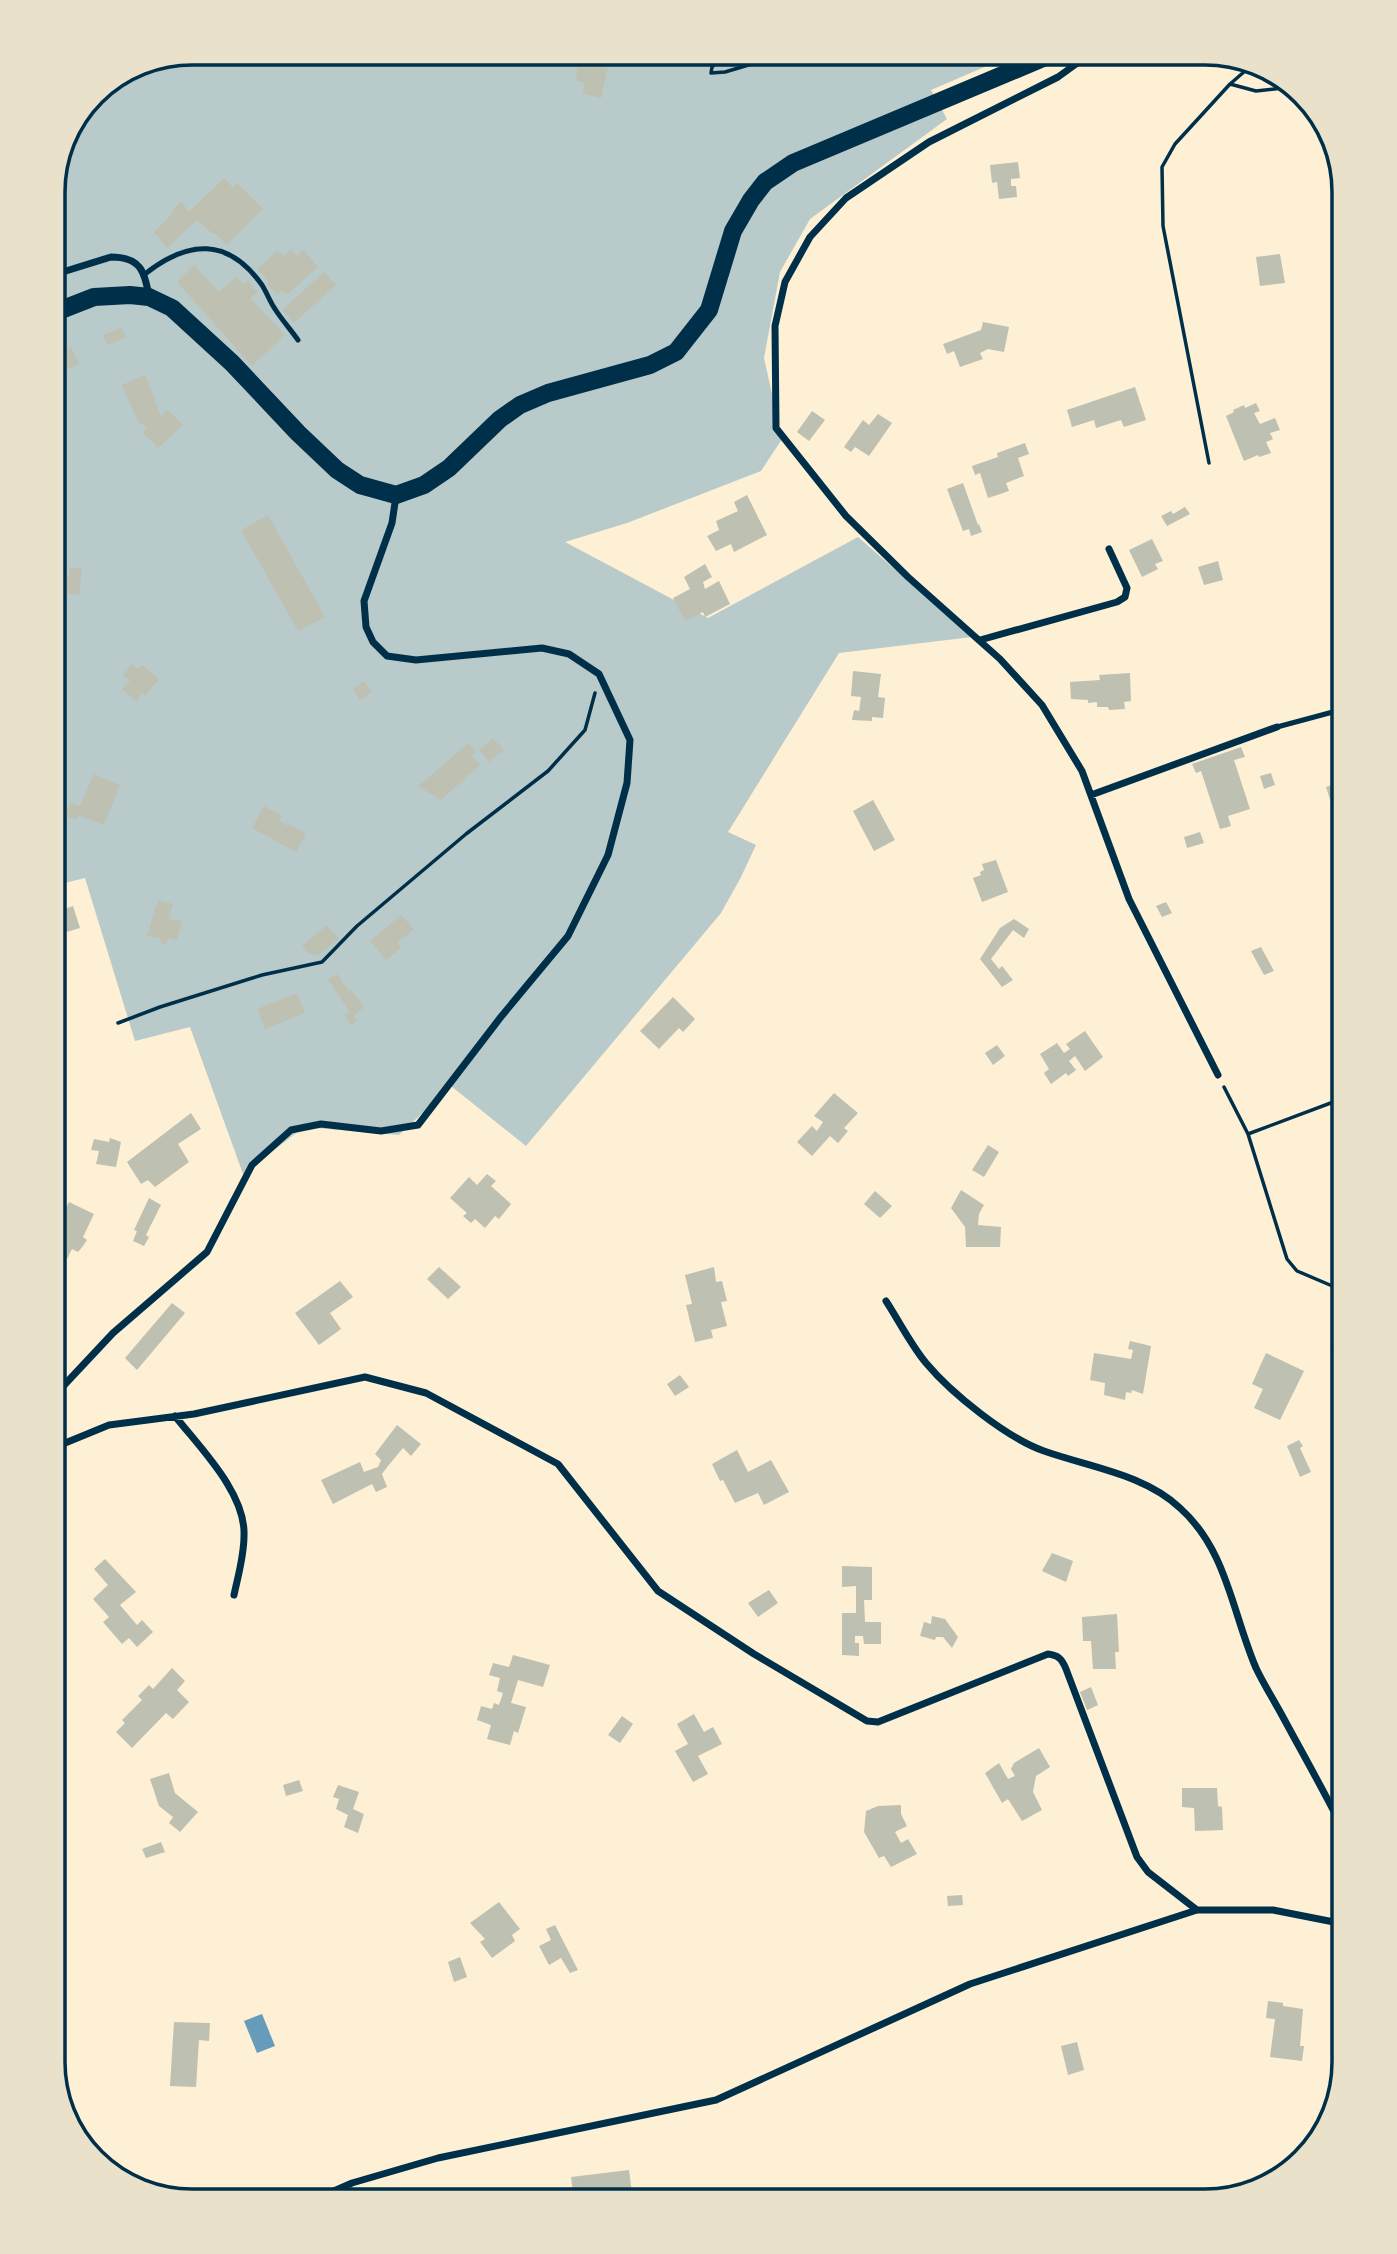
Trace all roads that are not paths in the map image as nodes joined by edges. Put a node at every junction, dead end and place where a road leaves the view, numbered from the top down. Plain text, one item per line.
1 (1027, 65) edge
2 (1075, 65) edge
3 (65, 271) edge
4 (145, 274) junction
5 (149, 297) junction
6 (65, 308) edge
7 (299, 340) dead end
8 (396, 495) junction
9 (1109, 549) dead end
10 (980, 640) junction
11 (1332, 712) edge
12 (1277, 727) joint
13 (1091, 795) junction
14 (1218, 1075) road end
15 (886, 1301) dead end
16 (65, 1384) edge
17 (174, 1416) junction
18 (65, 1443) edge
19 (234, 1595) dead end
20 (1332, 1807) edge
21 (1197, 1910) junction
22 (1332, 1921) edge
23 (338, 2189) edge

1 - 8 main road
2 - 10 street
3 - 4 street
4 - 5 street
4 - 7 lane
5 - 6 main road
5 - 8 main road
8 - 16 street
9 - 10 street
10 - 13 street
11 - 12 lane
12 - 13 street
13 - 14 street
15 - 20 street
17 - 18 street
17 - 19 street
17 - 21 street
21 - 22 street
21 - 23 street

